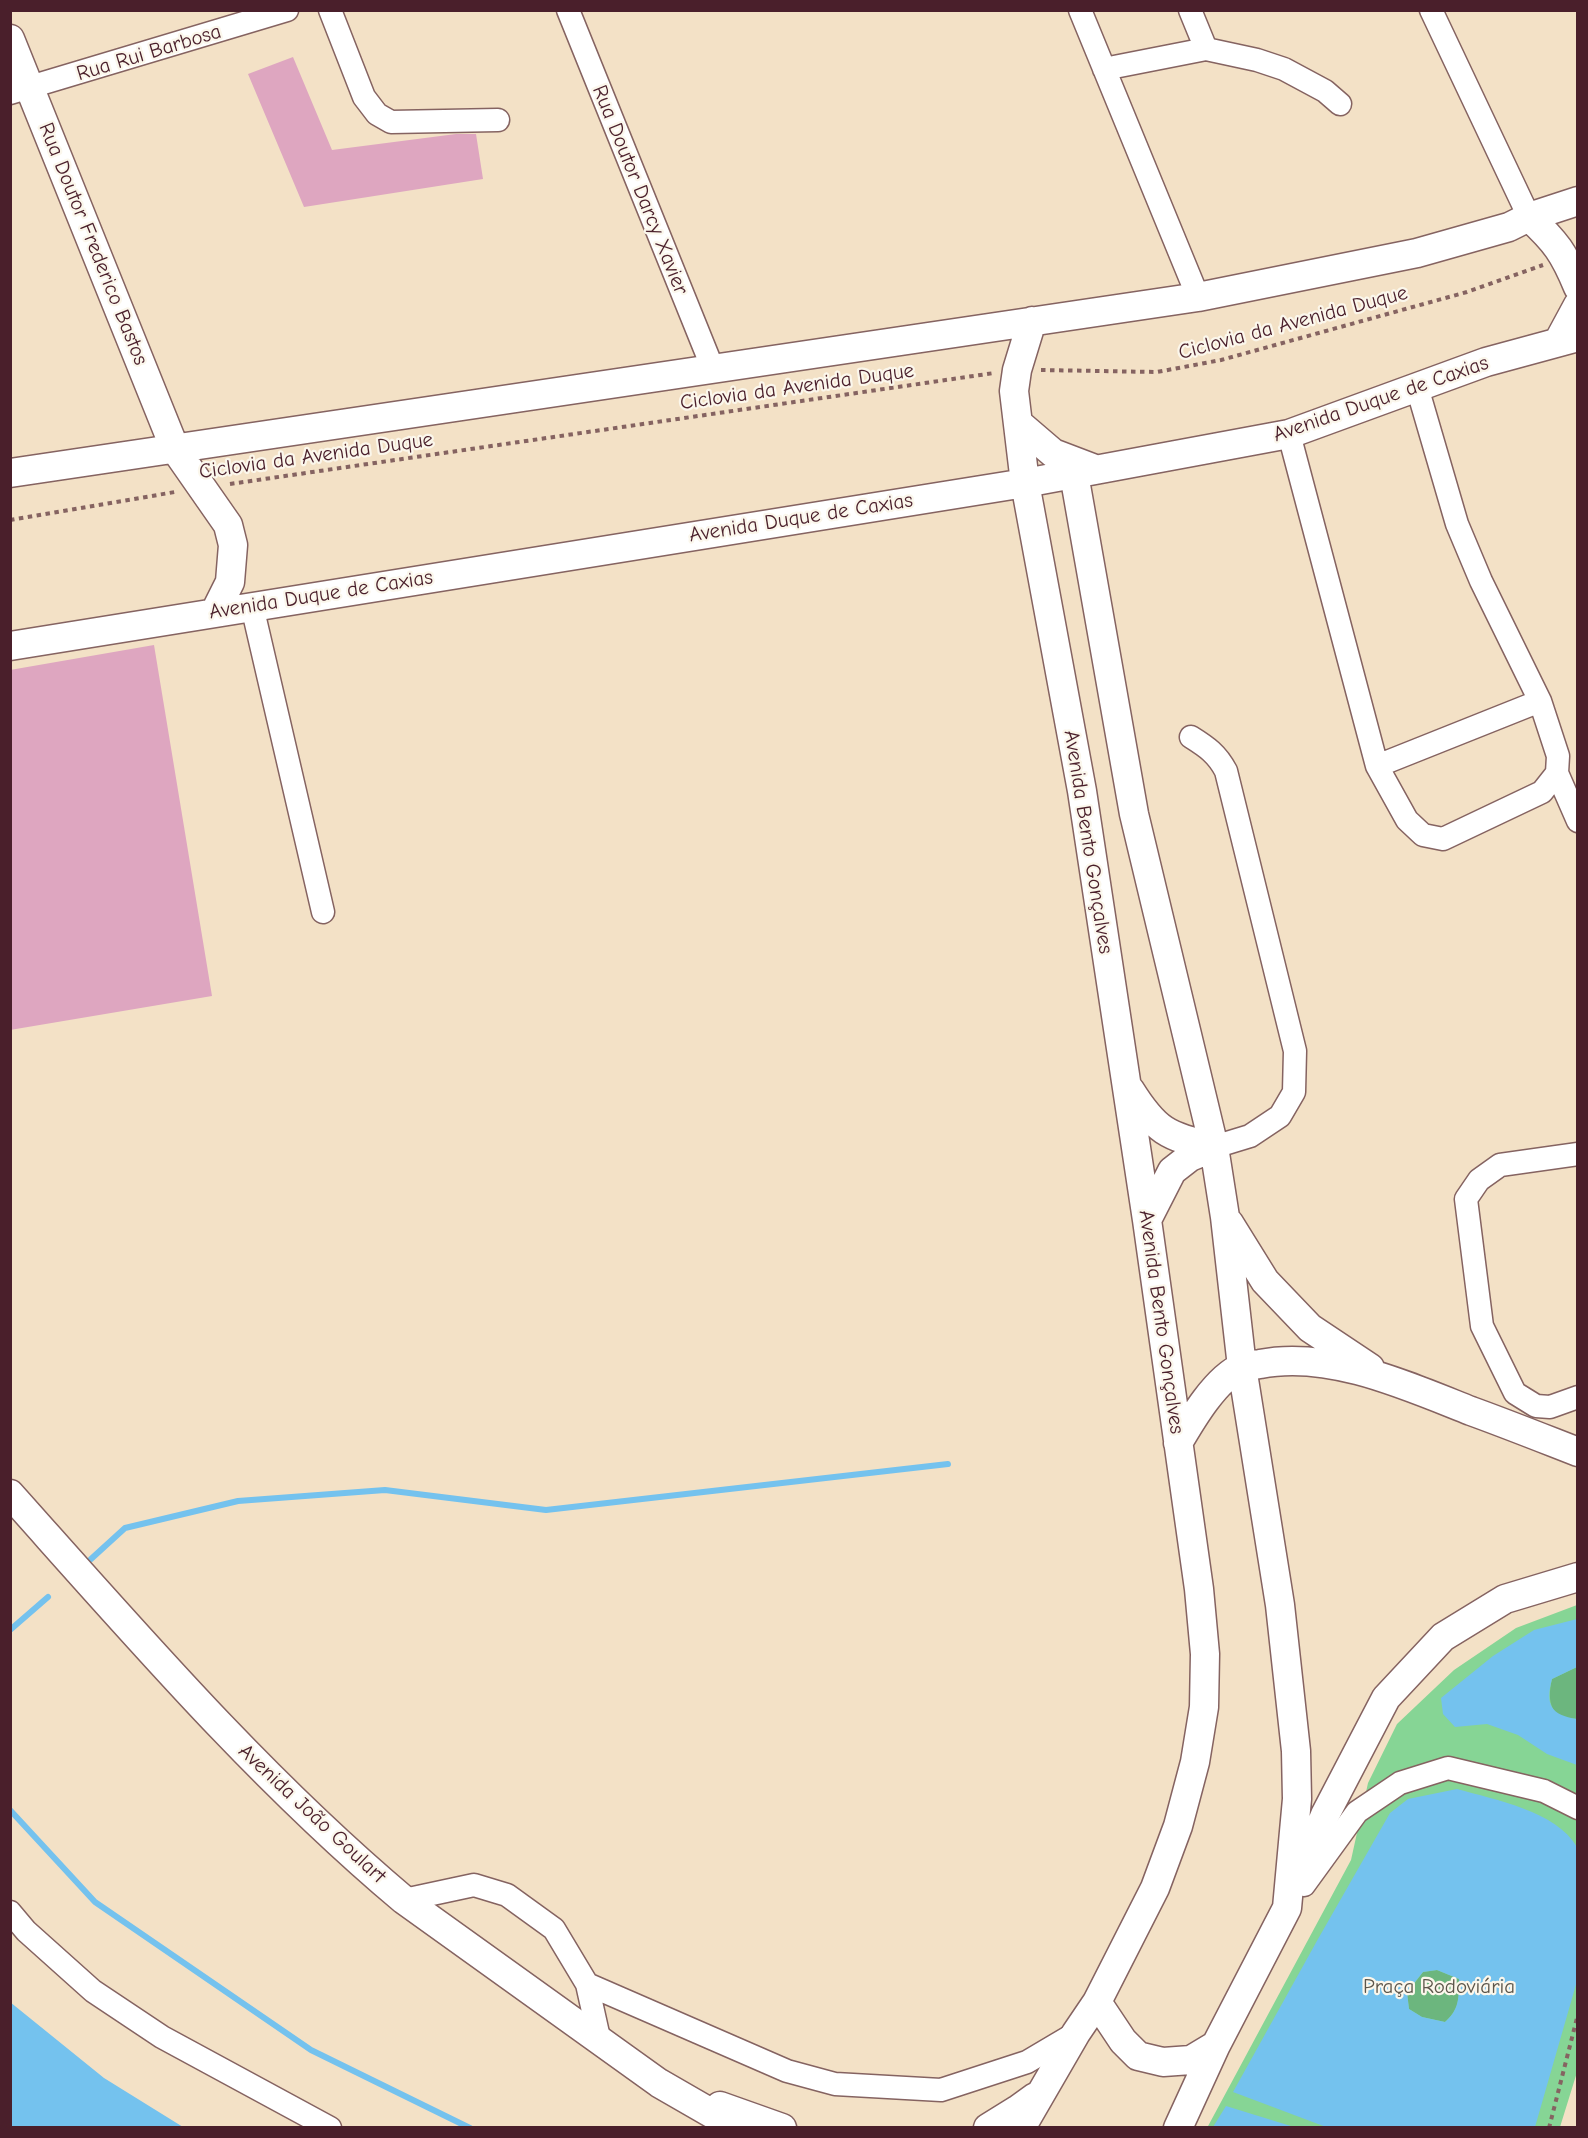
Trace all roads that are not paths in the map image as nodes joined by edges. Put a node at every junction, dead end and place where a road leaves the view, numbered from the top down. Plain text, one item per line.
1 (287, 10) edge
2 (330, 10) edge
3 (568, 10) edge
4 (1080, 10) edge
5 (1191, 10) edge
6 (1431, 10) edge
7 (10, 39) edge
8 (1206, 49) junction
9 (1104, 69) junction
10 (21, 91) edge
11 (1340, 104) dead end
12 (498, 120) dead end
13 (1578, 201) edge
14 (1529, 217) junction
15 (1578, 287) edge
16 (1198, 297) junction
17 (1578, 305) edge
18 (1032, 321) junction
19 (1568, 340) edge
20 (713, 369) junction
21 (1417, 387) junction
22 (1018, 423) junction
23 (1288, 434) junction
24 (175, 449) junction
25 (1085, 472) junction
26 (10, 473) edge
27 (1025, 483) junction
28 (252, 606) junction
29 (215, 612) junction
30 (10, 646) edge
31 (1540, 701) junction
32 (1191, 737) dead end
33 (1377, 766) junction
34 (1557, 773) junction
35 (1578, 821) edge
36 (323, 912) dead end
37 (1126, 1083) junction
38 (1214, 1147) junction
39 (1578, 1154) edge
40 (1225, 1216) junction
41 (1147, 1220) junction
42 (1242, 1367) junction
43 (1382, 1376) junction
44 (1578, 1396) edge
45 (1178, 1443) junction
46 (1578, 1452) edge
47 (10, 1494) edge
48 (1578, 1577) edge
49 (1578, 1808) edge
50 (404, 1900) junction
51 (1287, 1908) junction
52 (10, 1912) edge
53 (587, 1984) junction
54 (1097, 2002) junction
55 (1076, 2033) junction
56 (599, 2038) junction
57 (1216, 2045) junction
58 (659, 2083) junction
59 (1041, 2092) junction
60 (330, 2127) edge
61 (737, 2127) edge
62 (782, 2127) edge
63 (988, 2127) edge
64 (1021, 2127) edge
65 (1178, 2127) edge

1 - 10 street, Rua Rui Barbosa
2 - 12 street
3 - 20 street, Rua Doutor Darcy Xavier
4 - 9 street
5 - 8 street
6 - 14 street
7 - 10 main road, Rua Doutor Frederico Bastos
8 - 9 street
8 - 11 street
9 - 16 street
10 - 24 main road, Rua Doutor Frederico Bastos
13 - 14 main road
14 - 15 main road
14 - 16 main road
16 - 18 main road
17 - 19 main road
18 - 20 main road
18 - 22 main road, Avenida Bento Gonçalves
19 - 21 main road, Avenida Duque de Caxias
20 - 24 main road
21 - 23 main road, Avenida Duque de Caxias
21 - 31 street
22 - 25 main road
22 - 27 main road, Avenida Bento Gonçalves
23 - 25 main road, Avenida Duque de Caxias
23 - 33 street
24 - 26 main road
24 - 29 main road, Rua Doutor Frederico Bastos
25 - 27 main road, Avenida Duque de Caxias
25 - 38 main road
27 - 28 main road, Avenida Duque de Caxias
27 - 37 main road, Avenida Bento Gonçalves
28 - 29 main road, Avenida Duque de Caxias
28 - 36 street
29 - 30 main road, Avenida Duque de Caxias
31 - 33 street
31 - 34 street
32 - 38 street
33 - 34 street
34 - 35 street
37 - 38 main road
37 - 41 main road, Avenida Bento Gonçalves
38 - 40 main road
38 - 41 main road
39 - 44 street
40 - 42 main road
40 - 43 main road
41 - 45 main road, Avenida Bento Gonçalves
42 - 43 main road
42 - 45 main road
42 - 51 main road
43 - 46 main road
45 - 54 main road, Avenida Bento Gonçalves
47 - 50 main road, Avenida João Goulart
48 - 51 main road
49 - 51 street
50 - 53 street
50 - 56 main road, Avenida João Goulart
51 - 57 main road
52 - 60 street
53 - 55 street
53 - 56 street
54 - 55 main road, Avenida Bento Gonçalves
54 - 57 main road
55 - 59 main road, Avenida Bento Gonçalves
56 - 58 main road, Avenida João Goulart
57 - 65 main road
58 - 61 main road, Avenida João Goulart
58 - 62 main road, Avenida João Goulart
59 - 63 main road
59 - 64 main road, Avenida Bento Gonçalves

